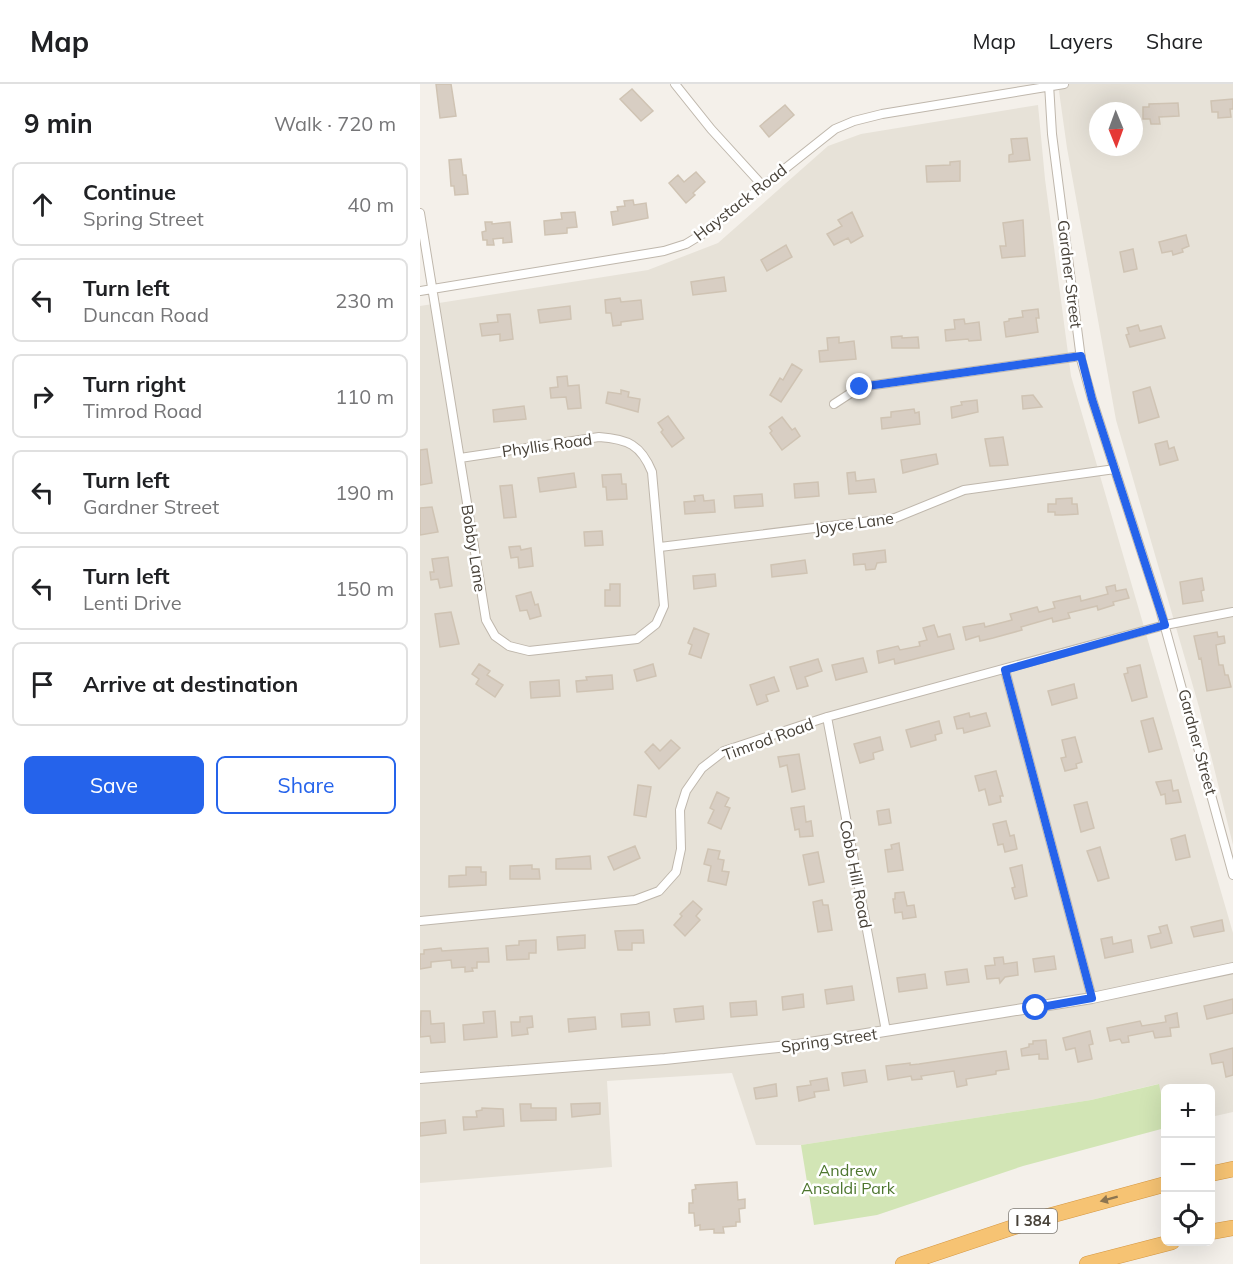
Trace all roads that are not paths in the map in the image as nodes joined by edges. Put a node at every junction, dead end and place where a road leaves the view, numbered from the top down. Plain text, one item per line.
1 (675, 84) edge
2 (1064, 84) edge
3 (1049, 85) edge
4 (764, 186) junction
5 (420, 213) edge
6 (432, 289) junction
7 (420, 291) edge
8 (1081, 356) junction
9 (834, 404) dead end
10 (460, 458) junction
11 (1115, 469) junction
12 (660, 547) junction
13 (1233, 612) edge
14 (1165, 625) junction
15 (1005, 670) junction
16 (827, 717) junction
17 (1233, 875) edge
18 (420, 921) edge
19 (1233, 968) edge
20 (1092, 998) junction
21 (886, 1031) junction
22 (420, 1078) edge
23 (1233, 1169) edge
24 (1215, 1173) edge
25 (1161, 1185) edge
26 (1233, 1228) edge
27 (1215, 1231) edge
28 (1161, 1245) edge
29 (903, 1264) edge
30 (1087, 1264) edge

1 - 4 street
2 - 3 street, Haystack Road
3 - 4 street, Haystack Road
3 - 8 street, Gardner Street
4 - 6 street, Haystack Road
5 - 6 street, Bobby Lane
6 - 7 street, Haystack Road
6 - 10 street, Bobby Lane
8 - 9 street
8 - 11 street, Gardner Street
10 - 12 street, Phyllis Road
10 - 12 street, Bobby Lane
11 - 12 street, Joyce Lane
11 - 14 street, Gardner Street
13 - 14 street, Timrod Road
14 - 15 street, Timrod Road
14 - 17 street, Gardner Street
15 - 16 street, Timrod Road
15 - 20 street
16 - 18 street, Timrod Road
16 - 21 street, Cobb Hill Road
19 - 20 street, Spring Street
20 - 21 street, Spring Street
21 - 22 street, Spring Street
23 - 24 highway
25 -> 29 highway, I 384
26 - 27 highway
28 - 30 highway

